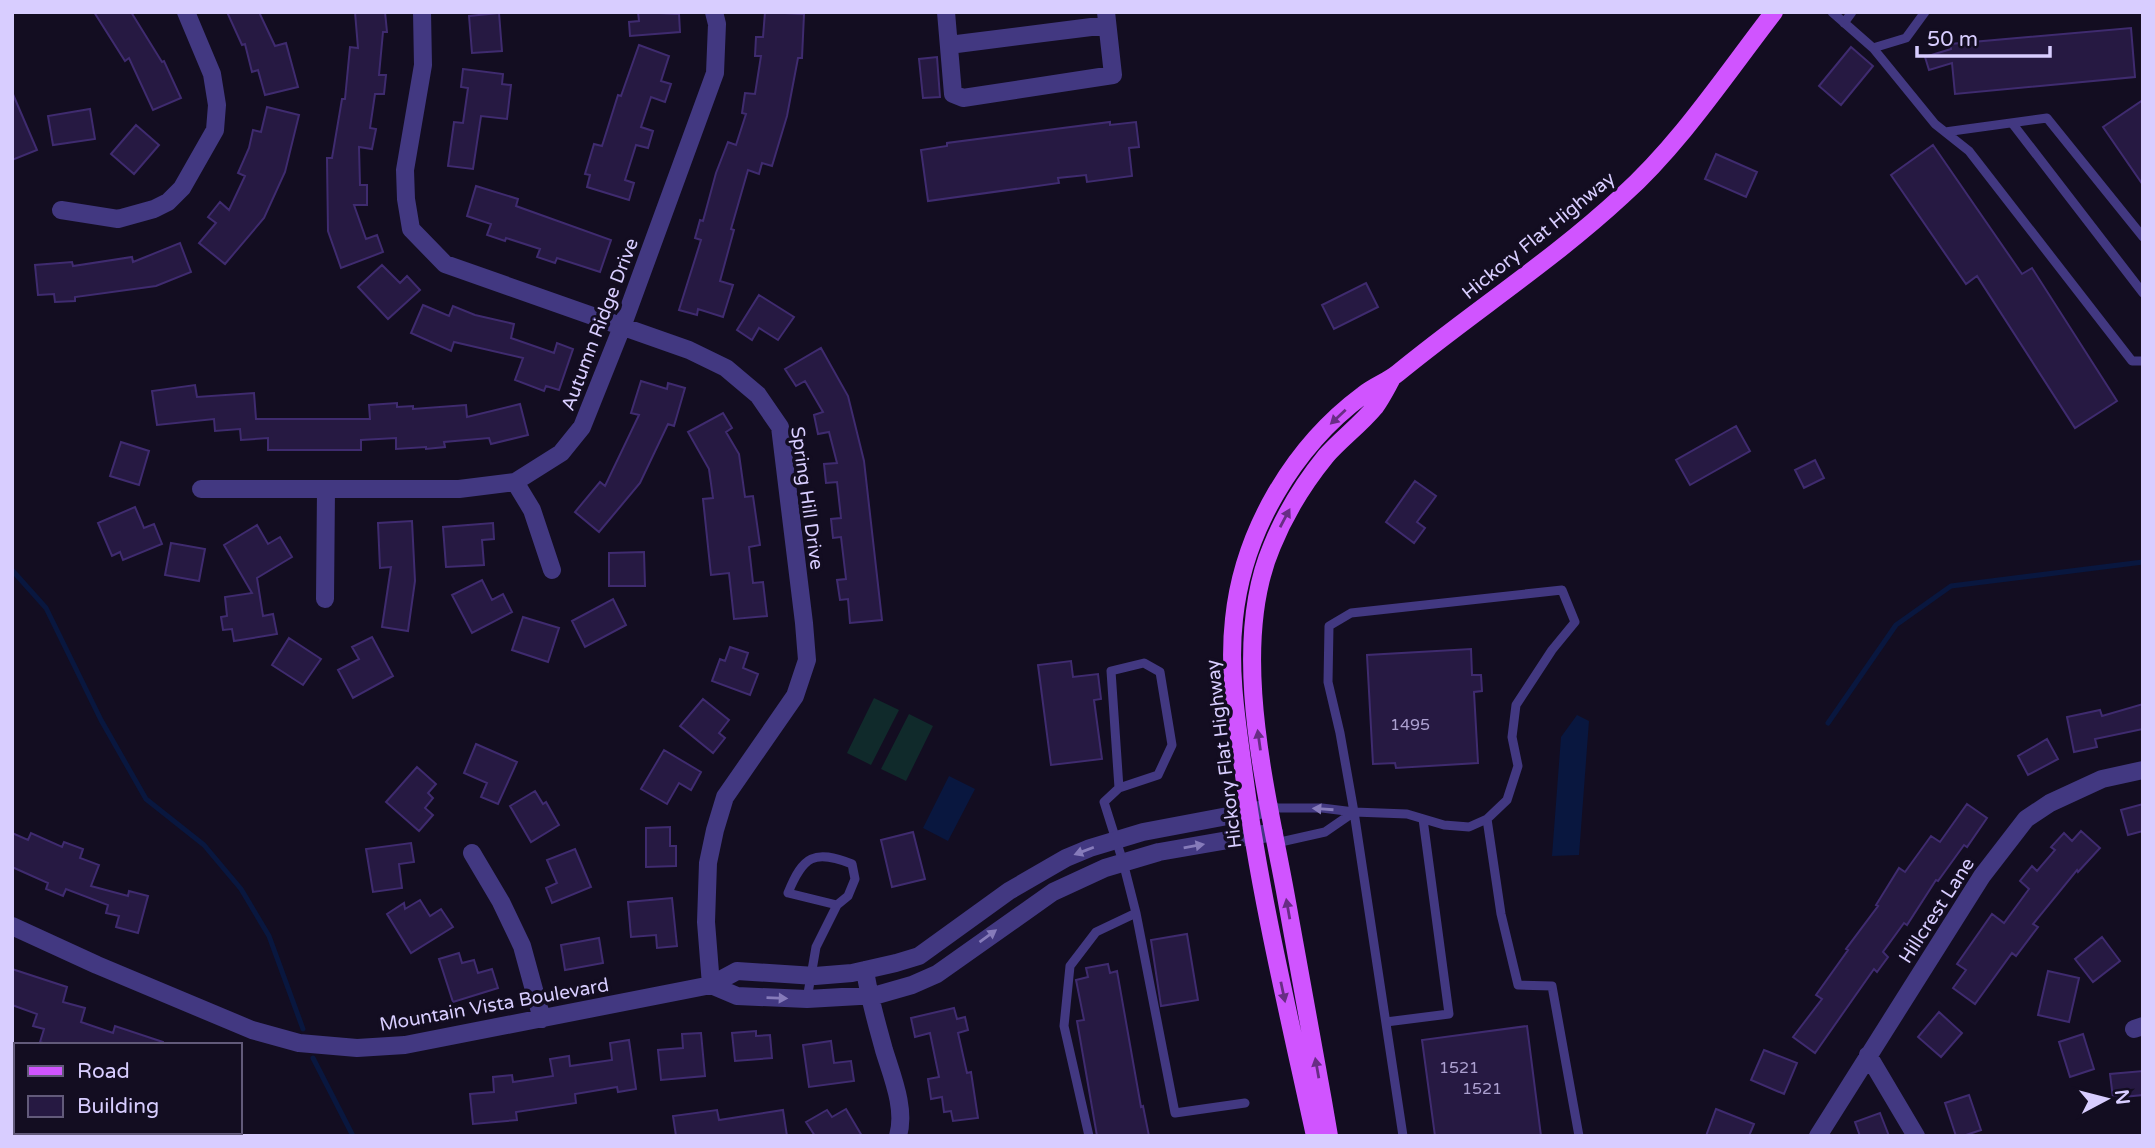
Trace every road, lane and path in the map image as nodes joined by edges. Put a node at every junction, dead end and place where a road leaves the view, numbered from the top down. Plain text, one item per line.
1 (186, 12) edge
2 (422, 12) edge
3 (714, 12) edge
4 (946, 12) edge
5 (1774, 12) edge
6 (1832, 12) edge
7 (1852, 12) edge
8 (1925, 12) edge
9 (1106, 19) edge
10 (1844, 23) junction
11 (949, 45) junction
12 (1873, 48) junction
13 (2012, 123) junction
14 (1945, 132) junction
15 (61, 210) dead end
16 (2143, 237) edge
17 (2143, 293) edge
18 (622, 327) junction
19 (2143, 361) edge
20 (1393, 377) junction
21 (515, 482) junction
22 (201, 489) dead end
23 (326, 489) junction
24 (552, 569) dead end
25 (326, 598) dead end
26 (2143, 770) edge
27 (1119, 788) junction
28 (1270, 808) junction
29 (1249, 811) junction
30 (1354, 812) junction
31 (1486, 818) junction
32 (1423, 819) junction
33 (1253, 835) junction
34 (1275, 838) junction
35 (1116, 839) junction
36 (472, 853) dead end
37 (1124, 862) junction
38 (837, 905) junction
39 (1136, 914) junction
40 (12, 926) edge
41 (865, 970) junction
42 (812, 976) junction
43 (711, 985) junction
44 (869, 995) junction
45 (807, 999) junction
46 (542, 1019) junction
47 (1386, 1022) junction
48 (1868, 1055) junction
49 (1245, 1103) dead end
50 (898, 1136) edge
51 (1089, 1136) edge
52 (1315, 1136) edge
53 (1329, 1136) edge
54 (1403, 1136) edge
55 (1579, 1136) edge
56 (1818, 1136) edge
57 (1916, 1136) edge

1 - 15 street
2 - 18 street, Spring Hill Drive
3 - 18 street, Autumn Ridge Drive
4 - 11 street
5 - 20 main road, Hickory Flat Highway
6 - 10 lane
7 - 10 lane
8 - 12 lane
9 - 11 street
9 - 11 street
10 - 12 lane
12 - 14 lane
13 - 14 lane
13 - 16 lane
13 - 17 lane
14 - 19 lane
18 - 21 street, Autumn Ridge Drive
18 - 43 street, Spring Hill Drive
28 -> 20 main road, Hickory Flat Highway
20 -> 29 main road, Hickory Flat Highway
21 - 23 street, Autumn Ridge Drive
21 - 24 street
22 - 23 street, Autumn Ridge Drive
23 - 25 street
26 - 48 street, Hillcrest Lane
27 - 27 lane
27 - 35 lane
28 - 29 street, Mountain Vista Boulevard
30 -> 28 lane
28 - 34 main road, Hickory Flat Highway
29 - 33 main road, Hickory Flat Highway
29 - 35 street, Mountain Vista Boulevard
30 - 31 lane
30 - 32 lane
30 - 34 lane
30 - 47 lane
31 - 32 lane
31 - 55 lane
32 - 47 lane
33 - 34 street
37 -> 33 street
33 -> 52 main road, Hickory Flat Highway
53 -> 34 main road, Hickory Flat Highway
35 - 37 lane
35 -> 41 street, Mountain Vista Boulevard
36 - 46 street
37 - 39 lane
44 -> 37 street
38 - 38 lane
38 - 42 lane
39 - 49 lane
39 - 51 lane
40 - 46 street, Mountain Vista Boulevard
41 - 42 street, Mountain Vista Boulevard
41 - 44 street
42 - 43 street, Mountain Vista Boulevard
42 - 45 lane
43 -> 45 street
43 - 46 street, Mountain Vista Boulevard
44 - 45 street
44 - 50 street
47 - 54 lane
48 - 56 street, Hillcrest Lane
48 - 57 street

